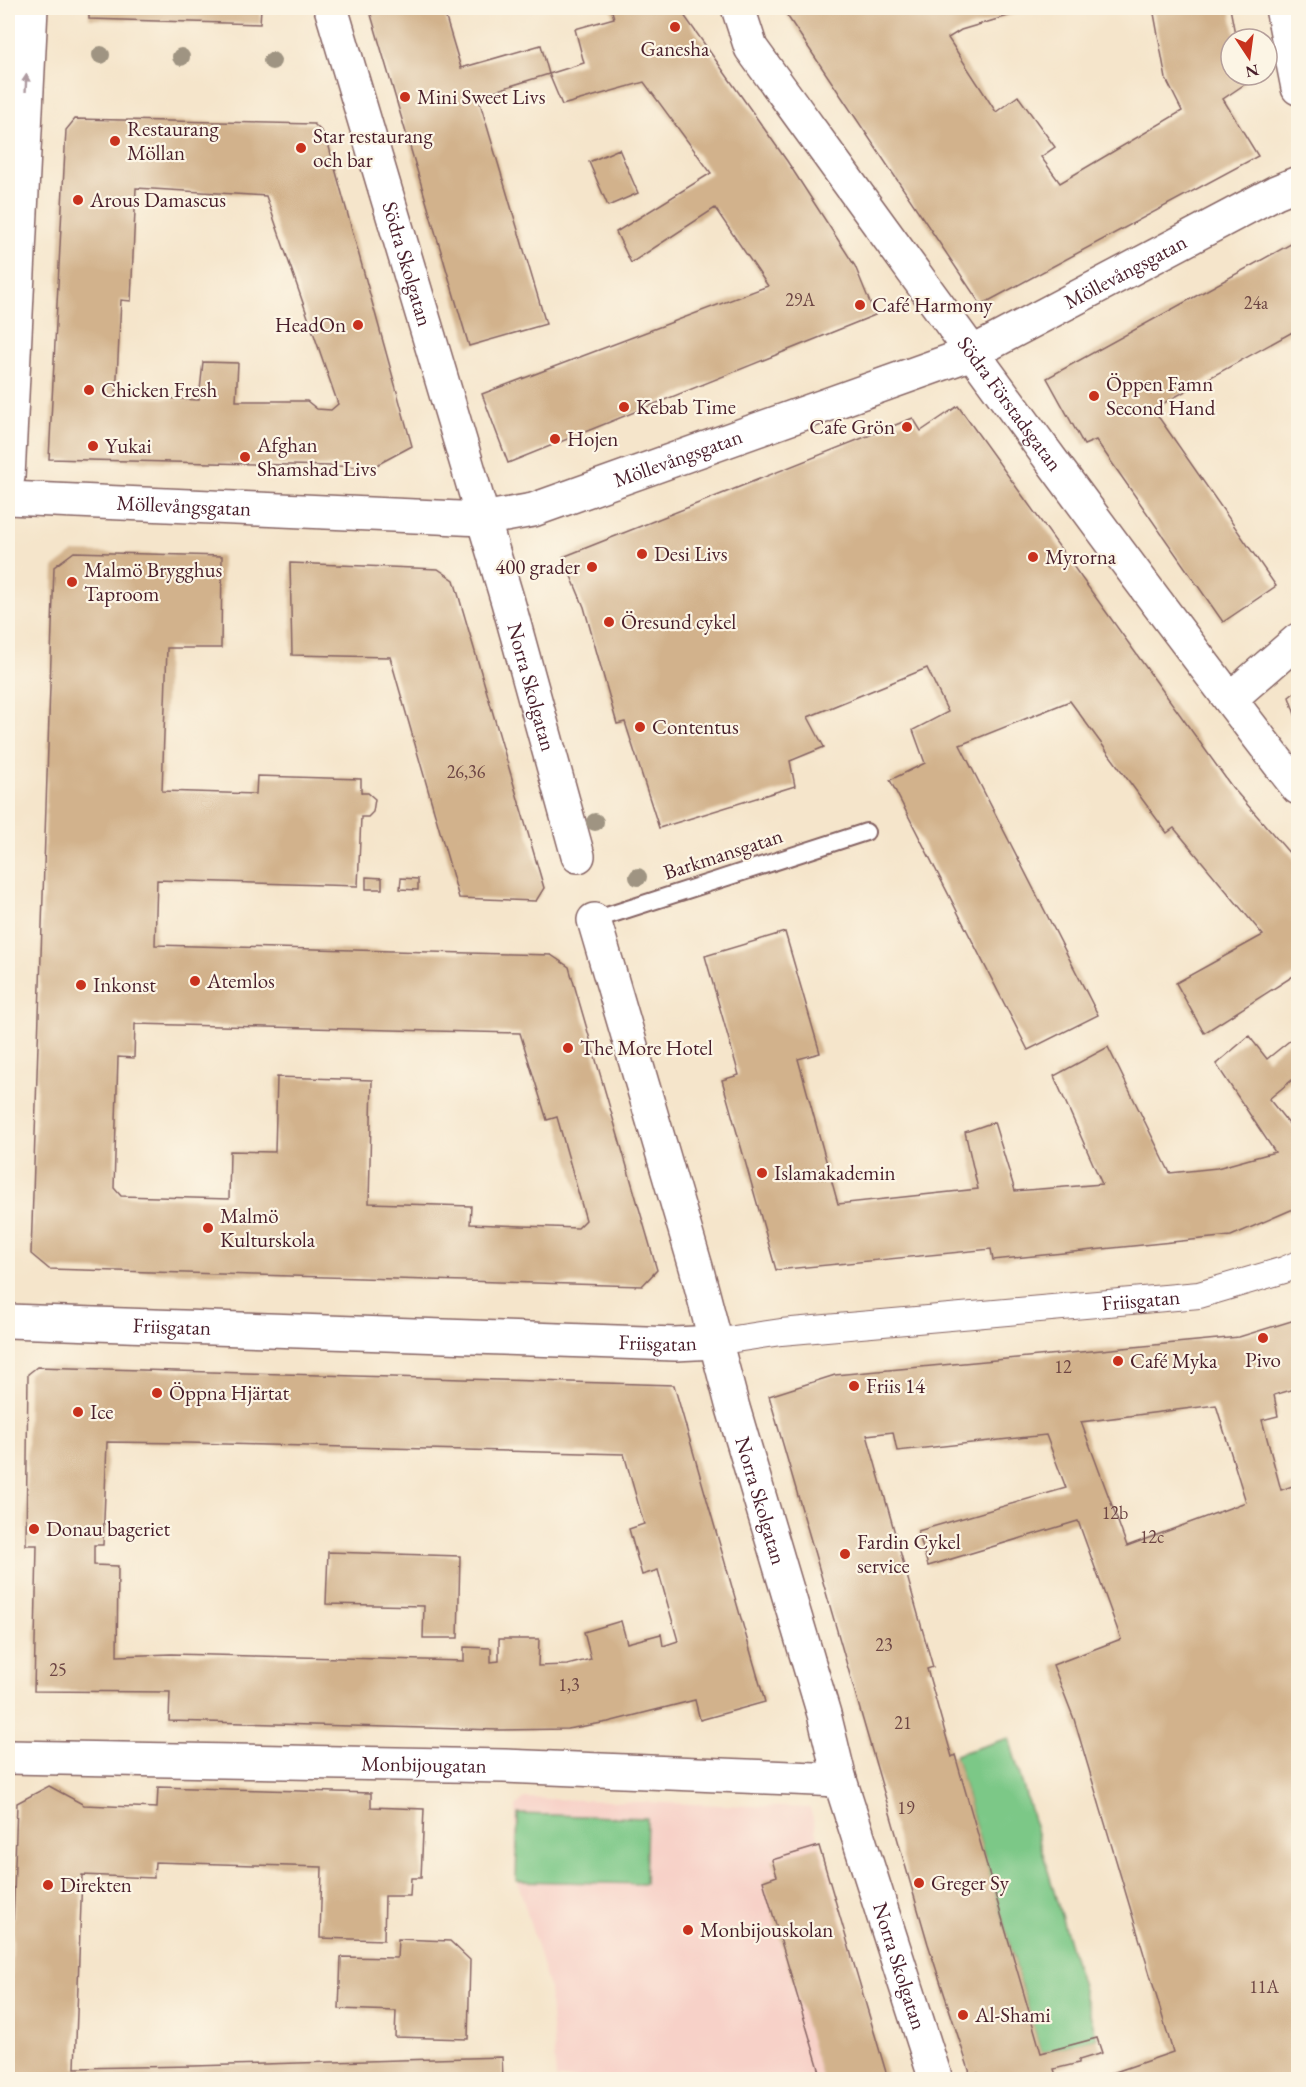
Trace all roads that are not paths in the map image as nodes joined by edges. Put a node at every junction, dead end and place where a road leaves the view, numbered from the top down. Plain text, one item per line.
1 (30, 8) edge
2 (332, 8) edge
3 (738, 8) edge
4 (1282, 8) edge
5 (1299, 88) edge
6 (1299, 183) edge
7 (972, 352) junction
8 (8, 477) edge
9 (8, 498) edge
10 (482, 519) junction
11 (1299, 640) edge
12 (1230, 699) junction
13 (1299, 788) edge
14 (866, 832) dead end
15 (578, 856) dead end
16 (594, 920) joint
17 (1299, 1264) edge
18 (8, 1321) edge
19 (715, 1342) junction
20 (8, 1756) edge
21 (840, 1780) junction
22 (936, 2079) edge

8 -> 1 street
2 - 10 street, Södra Skolgatan
3 - 7 street, Södra Förstadsgatan
4 - 5 street
6 - 7 street, Möllevångsgatan
7 - 10 street, Möllevångsgatan
7 - 12 street, Södra Förstadsgatan
9 - 10 street, Möllevångsgatan
10 - 15 street, Norra Skolgatan
11 - 12 street
12 - 13 street, Södra Förstadsgatan
14 - 16 lane, Barkmansgatan
16 - 19 street, Norra Skolgatan
17 - 19 street, Friisgatan
18 - 19 street, Friisgatan
19 - 21 street, Norra Skolgatan
20 - 21 street, Monbijougatan
21 - 22 street, Norra Skolgatan

